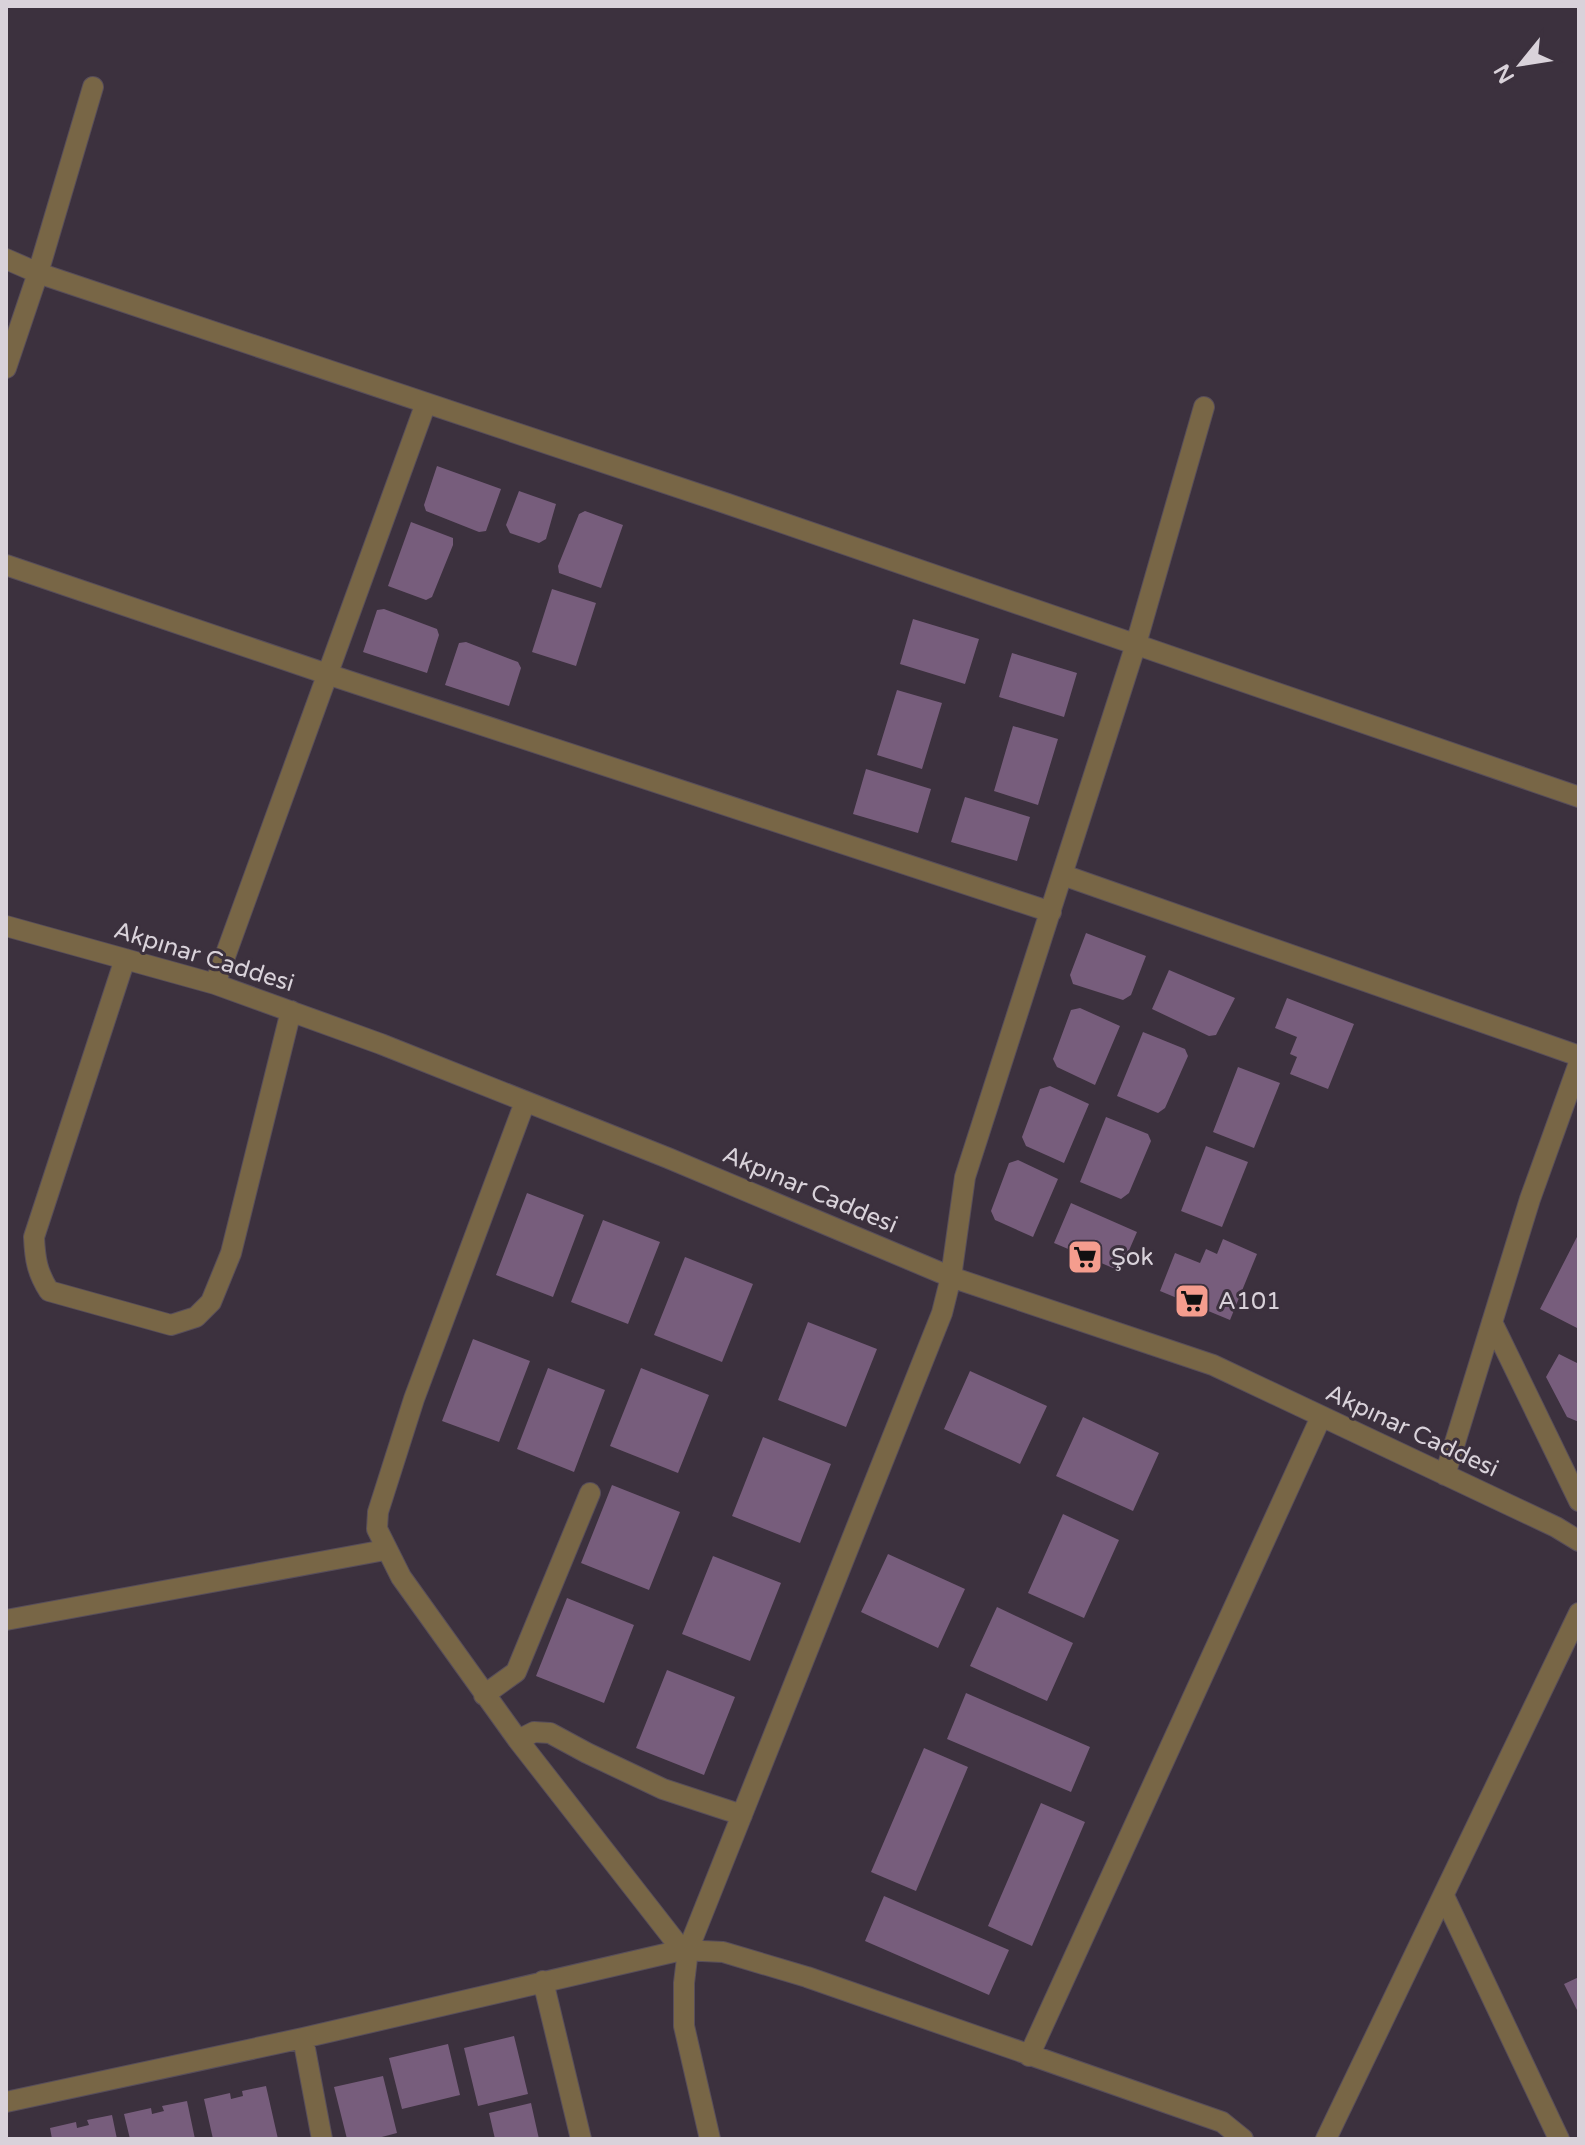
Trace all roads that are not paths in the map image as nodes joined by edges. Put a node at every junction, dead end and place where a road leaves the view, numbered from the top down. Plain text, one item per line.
1 (93, 87) dead end
2 (6, 259) edge
3 (38, 273) junction
4 (6, 368) edge
5 (426, 403) junction
6 (1204, 407) dead end
7 (6, 565) edge
8 (1136, 644) junction
9 (327, 674) junction
10 (1579, 797) edge
11 (1063, 875) junction
12 (1051, 912) junction
13 (6, 926) edge
14 (125, 959) junction
15 (215, 984) junction
16 (291, 1011) junction
17 (1579, 1056) edge
18 (1579, 1063) edge
19 (525, 1102) junction
20 (951, 1277) junction
21 (1492, 1322) junction
22 (1321, 1417) junction
23 (1570, 1462) edge
24 (1445, 1475) junction
25 (590, 1493) dead end
26 (1579, 1501) edge
27 (1579, 1541) edge
28 (385, 1550) junction
29 (1579, 1613) edge
30 (6, 1620) edge
31 (484, 1695) junction
32 (518, 1740) junction
33 (742, 1815) junction
34 (1444, 1896) junction
35 (685, 1950) junction
36 (543, 1981) junction
37 (303, 2038) junction
38 (1029, 2056) junction
39 (6, 2102) edge
40 (322, 2139) edge
41 (581, 2139) edge
42 (710, 2139) edge
43 (1243, 2139) edge
44 (1326, 2139) edge
45 (1559, 2139) edge

1 - 3 street
2 - 3 street
3 - 4 street
3 - 5 street
5 - 8 street
5 - 9 street
6 - 8 street
7 - 9 street
8 - 10 street
8 - 11 street
9 - 12 street
9 - 15 street
11 - 12 street
11 - 17 street
12 - 20 street
13 - 14 street, Akpınar Caddesi
14 - 15 street, Akpınar Caddesi
14 - 16 street
15 - 16 street, Akpınar Caddesi
16 - 19 street, Akpınar Caddesi
18 - 21 street
19 - 20 street, Akpınar Caddesi
19 - 28 street
20 - 22 street, Akpınar Caddesi
20 - 33 street
21 - 23 street
21 - 24 street
22 - 24 street, Akpınar Caddesi
22 - 38 street
23 - 26 street
24 - 27 street, Akpınar Caddesi
25 - 31 street
28 - 30 street
28 - 31 street
29 - 34 street
31 - 32 street
32 - 33 street
32 - 35 street
33 - 35 street
34 - 44 street
34 - 45 street
35 - 36 street
35 - 38 street
35 - 42 street
36 - 37 street
36 - 41 street
37 - 39 street
37 - 40 street
38 - 43 street

